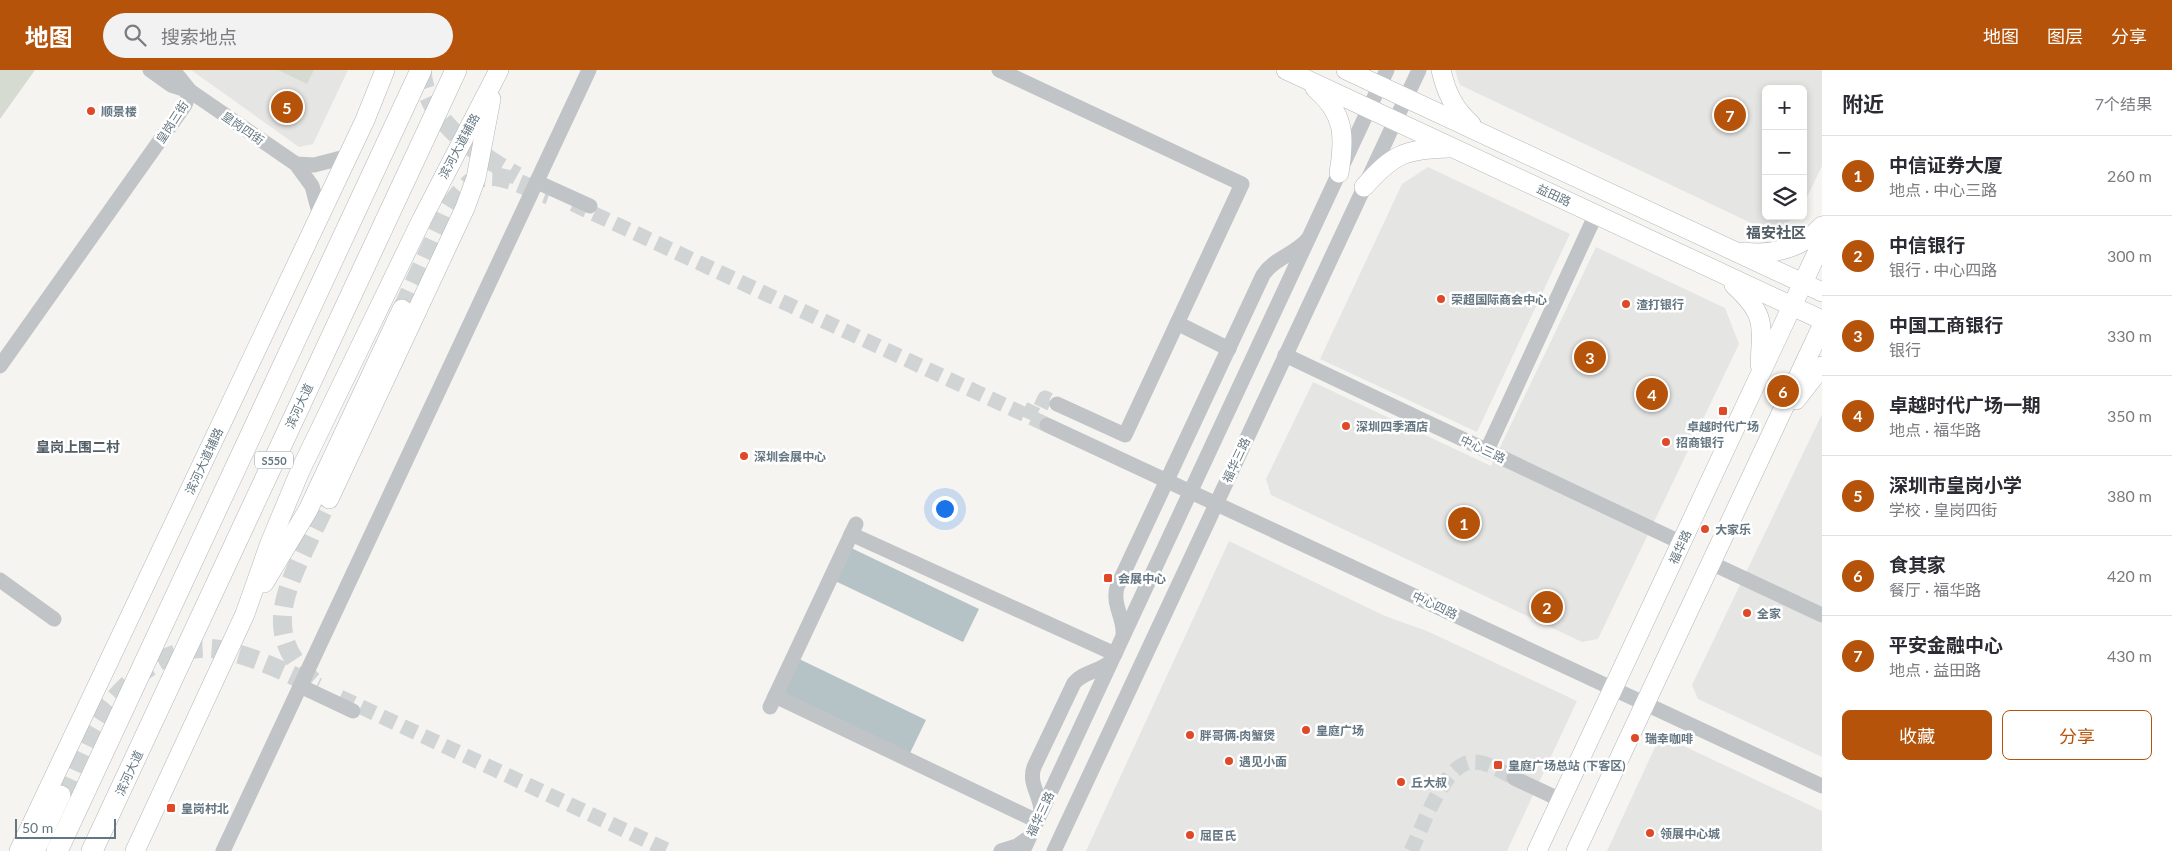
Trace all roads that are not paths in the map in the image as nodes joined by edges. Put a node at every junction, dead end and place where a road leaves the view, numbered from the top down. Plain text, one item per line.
1 (150, 70) edge
2 (170, 70) edge
3 (385, 70) edge
4 (421, 70) edge
5 (456, 70) edge
6 (590, 70) edge
7 (999, 70) edge
8 (1346, 70) edge
9 (1419, 70) edge
10 (1441, 70) edge
11 (1291, 72) edge
12 (497, 75) edge
13 (1384, 78) edge
14 (190, 91) junction
15 (1406, 98) junction
16 (1369, 109) junction
17 (1395, 121) junction
18 (1479, 132) junction
19 (1453, 148) junction
20 (349, 156) junction
21 (296, 164) junction
22 (1339, 173) junction
23 (537, 182) junction
24 (1364, 187) junction
25 (590, 206) tunnel mouth
26 (1596, 214) junction
27 (320, 216) junction
28 (1822, 226) edge
29 (1310, 234) junction
30 (1822, 242) edge
31 (1730, 249) junction
32 (1720, 272) junction
33 (1802, 283) junction
34 (1822, 292) edge
35 (1792, 306) junction
36 (402, 309) tunnel mouth
37 (1822, 320) edge
38 (1177, 324) junction
39 (1822, 326) edge
40 (1229, 349) junction
41 (0, 352) edge
42 (1285, 355) junction
43 (0, 366) edge
44 (1822, 366) edge
45 (1760, 375) junction
46 (1057, 404) tunnel mouth
47 (1047, 425) tunnel mouth
48 (1773, 431) junction
49 (1487, 450) junction
50 (1167, 482) junction
51 (1190, 492) junction
52 (329, 498) tunnel mouth
53 (1216, 504) junction
54 (1682, 543) junction
55 (1711, 563) junction
56 (0, 580) edge
57 (245, 614) junction
58 (1822, 615) edge
59 (54, 619) dead end
60 (1123, 637) junction
61 (1113, 657) junction
62 (300, 686) junction
63 (1613, 689) junction
64 (1645, 704) junction
65 (353, 711) dead end
66 (1514, 778) tunnel mouth
67 (1822, 786) edge
68 (61, 795) tunnel mouth
69 (1561, 800) junction
70 (1039, 817) junction
71 (1029, 837) junction
72 (19, 851) edge
73 (35, 851) edge
74 (57, 851) edge
75 (92, 851) edge
76 (135, 851) edge
77 (223, 851) edge
78 (1001, 851) edge
79 (1023, 851) edge
80 (1054, 851) edge
81 (1538, 851) edge
82 (1576, 851) edge

1 - 14 street, 皇岗四街
2 - 14 street, 皇岗四街
3 - 20 main road, 滨河大道辅路
4 - 74 highway, S550
5 - 75 highway, 滨河大道 / S550
6 - 23 street
7 - 38 street
8 - 13 main road, 益田路
9 - 15 street, 福华三路
10 - 18 main road
11 - 16 main road, 益田路
11 - 22 main road
12 - 52 main road
12 - 57 main road, 滨河大道辅路
13 - 15 main road, 益田路
13 - 16 street, 福华三路
14 - 21 street, 皇岗四街
14 - 41 street, 皇岗三街
14 - 43 street, 皇岗三街
15 - 17 street, 福华三路
15 - 18 main road, 益田路
16 - 17 main road, 益田路
16 - 22 street, 福华三路
17 - 19 main road, 益田路
17 - 24 street, 福华三路
18 - 31 main road, 益田路
19 - 24 main road
19 - 26 main road, 益田路
20 - 21 street
20 - 27 main road, 滨河大道辅路
21 - 27 street, 皇岗四街
22 - 29 street, 福华三路
23 - 25 street
23 - 62 street
24 - 42 street, 福华三路
26 - 32 main road, 益田路
26 - 49 street
27 - 72 main road, 滨河大道辅路
28 - 31 main road
29 - 40 street
29 - 51 street, 福华三路
30 - 33 main road, 福华路
31 - 33 main road, 益田路
32 - 35 main road, 益田路
32 - 45 main road
33 - 34 main road, 益田路
33 - 35 main road, 福华路
35 - 37 main road, 益田路
35 - 45 main road, 福华路
36 - 57 main road
38 - 40 street
38 - 46 street
39 - 48 main road
40 - 50 street
42 - 49 street, 中心三路
42 - 53 street, 福华三路
44 - 48 main road
45 - 54 main road, 福华路
47 - 50 street, 中心四路
48 - 55 main road
49 - 54 street, 中心三路
50 - 51 street, 中心四路
50 - 60 street
51 - 53 street, 中心四路
51 - 60 street, 福华三路
53 - 63 street, 中心四路
53 - 80 street, 福华三路
54 - 63 main road, 福华路
55 - 58 street
55 - 64 main road
56 - 59 street
57 - 76 main road, 滨河大道辅路
60 - 61 street, 福华三路
61 - 70 street, 福华三路
61 - 70 street
61 - 70 street
62 - 65 street
62 - 77 street
63 - 64 street, 中心四路
63 - 69 main road, 福华路
64 - 67 street, 中心四路
64 - 82 main road
66 - 69 street
68 - 73 main road
69 - 81 main road, 福华路
70 - 71 street, 福华三路
71 - 78 street
71 - 79 street, 福华三路

